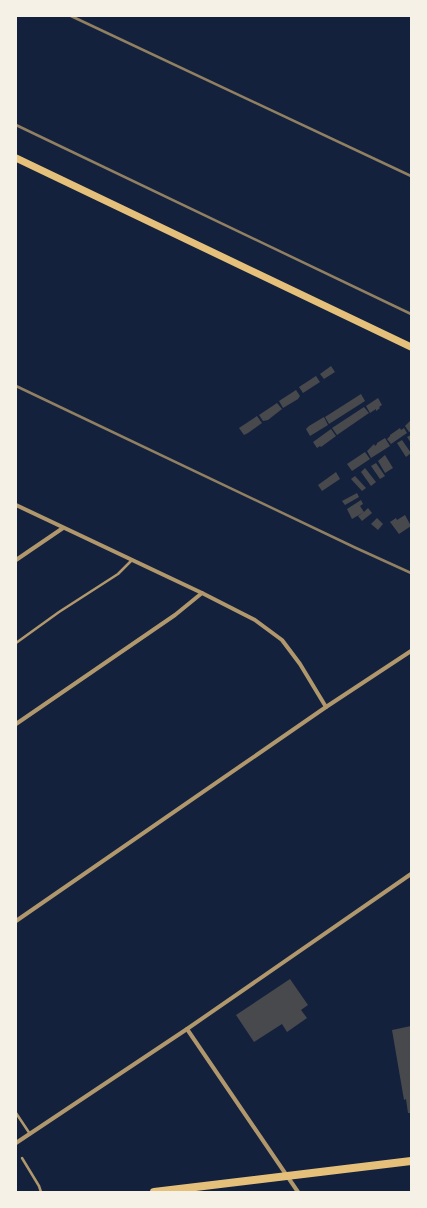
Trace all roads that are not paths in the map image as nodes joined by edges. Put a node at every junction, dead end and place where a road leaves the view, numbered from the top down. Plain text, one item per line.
1 (16, 158) edge
2 (411, 347) edge
3 (16, 505) edge
4 (63, 528) junction
5 (16, 560) edge
6 (132, 560) junction
7 (202, 593) junction
8 (16, 643) edge
9 (411, 651) edge
10 (326, 707) junction
11 (16, 724) edge
12 (411, 874) edge
13 (16, 921) edge
14 (188, 1029) junction
15 (16, 1113) edge
16 (30, 1134) junction
17 (16, 1143) edge
18 (22, 1158) dead end
19 (411, 1161) edge
20 (287, 1176) junction
21 (41, 1192) edge
22 (154, 1192) edge
23 (298, 1192) edge

1 - 2 main road
3 - 4 street
4 - 5 street
4 - 6 street
6 - 7 street
6 - 8 lane
7 - 10 street
7 - 11 street
9 - 10 street
10 - 13 street
12 - 14 street
14 - 16 street
14 - 20 street
15 - 16 lane
16 - 17 street
18 - 21 lane
19 - 20 main road
20 - 22 main road
20 - 23 street

